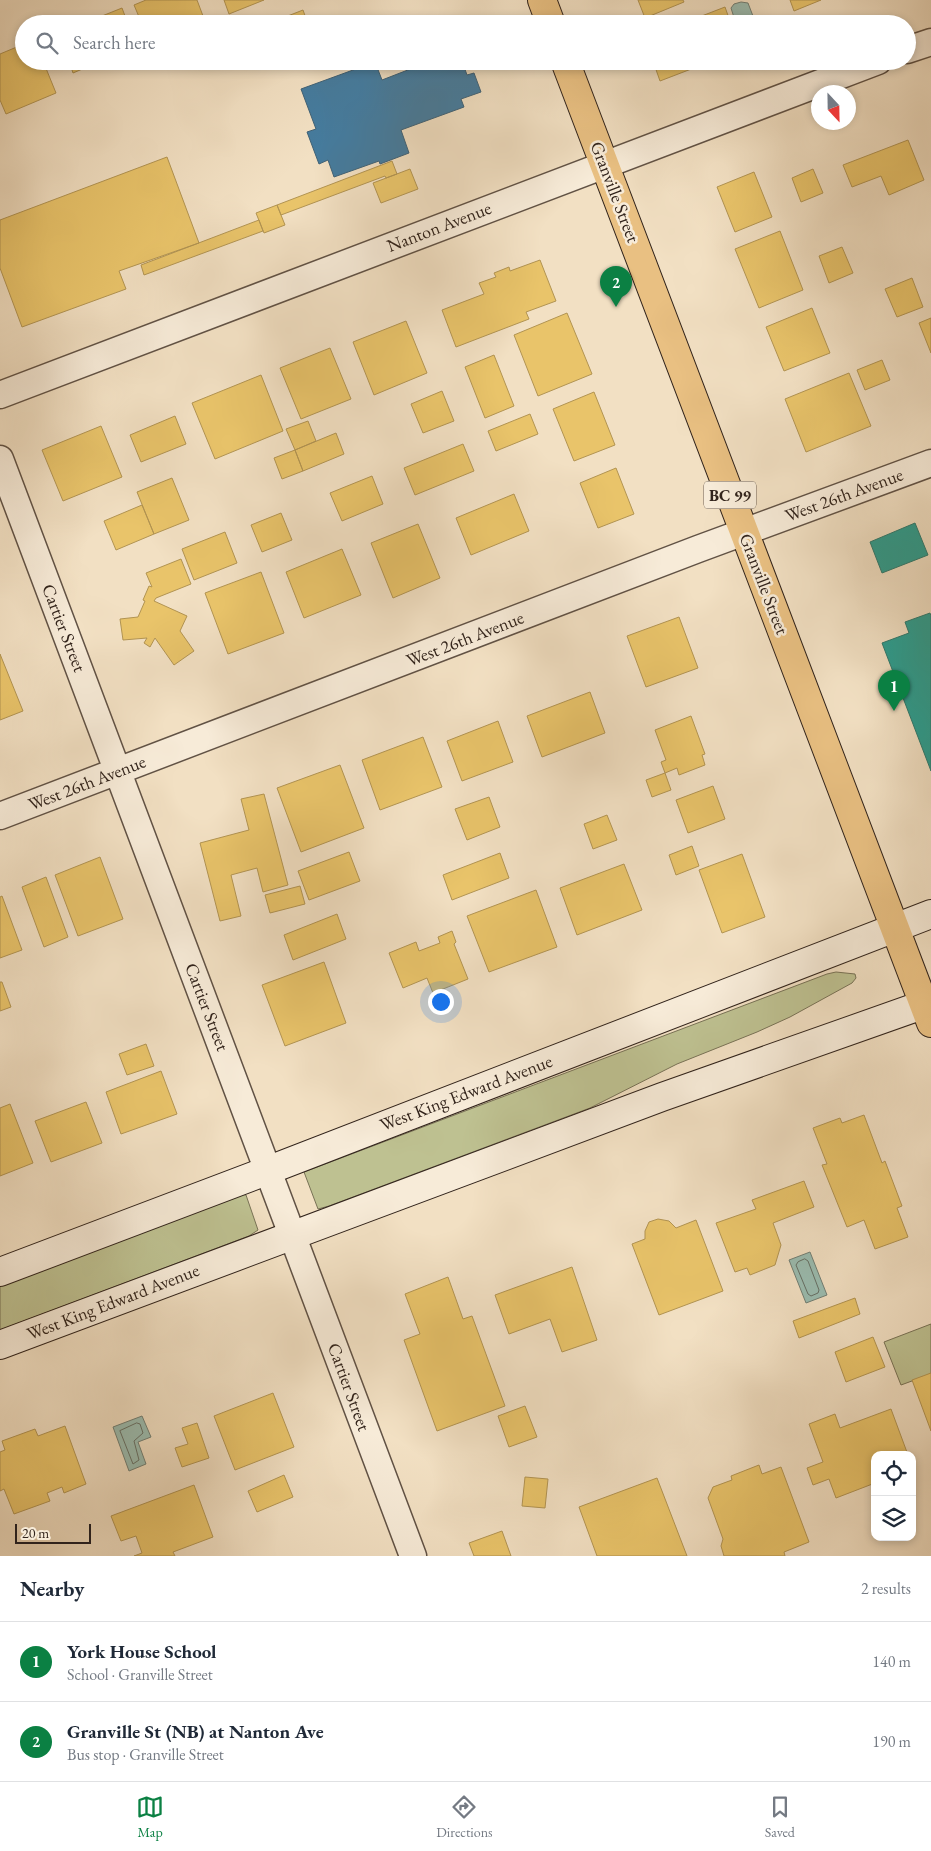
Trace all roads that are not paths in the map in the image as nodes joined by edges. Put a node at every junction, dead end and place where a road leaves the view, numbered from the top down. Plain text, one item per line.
1 (542, 0) edge
2 (548, 15) edge
3 (931, 42) edge
4 (916, 47) edge
5 (569, 70) edge
6 (854, 70) edge
7 (604, 164) junction
8 (0, 395) edge
9 (0, 459) edge
10 (931, 463) edge
11 (744, 532) junction
12 (118, 772) junction
13 (0, 816) edge
14 (931, 914) edge
15 (895, 928) junction
16 (929, 1010) edge
17 (269, 1170) junction
18 (293, 1235) junction
19 (0, 1272) edge
20 (0, 1344) edge
21 (413, 1556) edge

1 - 2 highway
3 - 4 street
5 - 7 highway, Granville Street / BC 99
6 - 7 street, Nanton Avenue
7 - 8 street, Nanton Avenue
7 - 11 highway, Granville Street / BC 99
9 - 12 street, Cartier Street
10 - 11 street, West 26th Avenue
11 - 12 street, West 26th Avenue
11 - 15 highway, Granville Street / BC 99
12 - 13 street, West 26th Avenue
12 - 17 street, Cartier Street
14 - 15 main road, West King Edward Avenue
15 - 16 highway, Granville Street / BC 99
15 - 17 main road, West King Edward Avenue
16 - 18 main road, West King Edward Avenue
17 - 18 street, Cartier Street
17 - 19 main road, West King Edward Avenue
18 - 20 main road, West King Edward Avenue
18 - 21 street, Cartier Street

